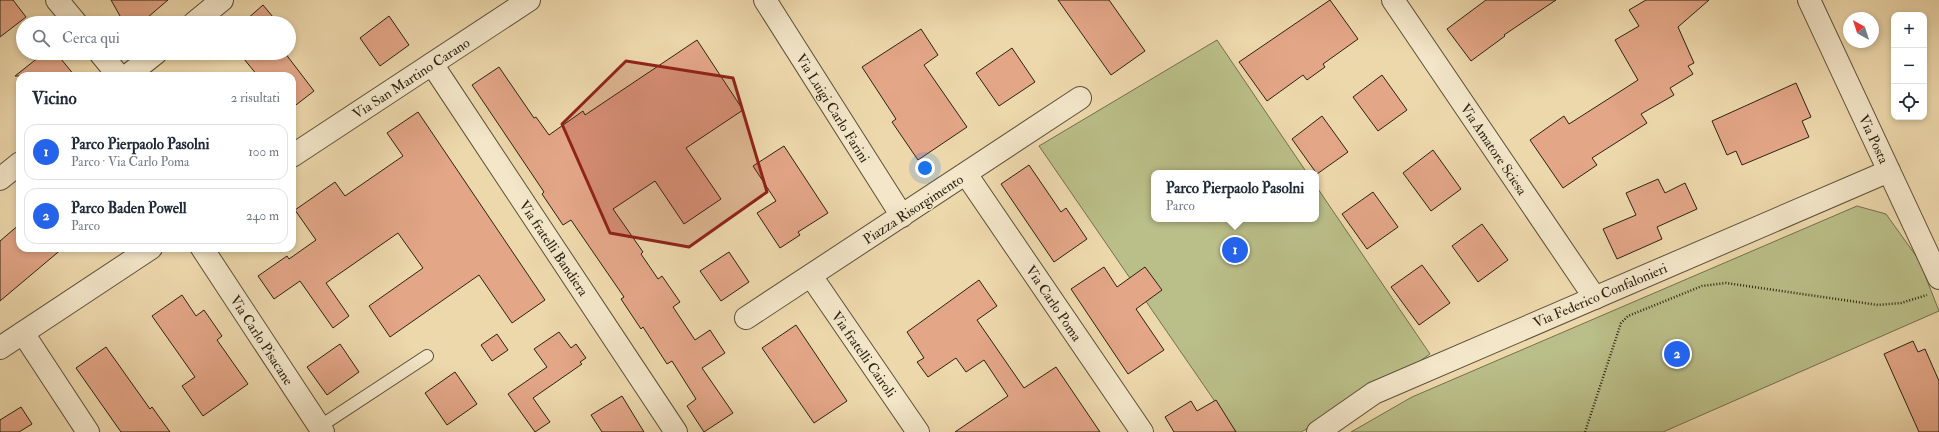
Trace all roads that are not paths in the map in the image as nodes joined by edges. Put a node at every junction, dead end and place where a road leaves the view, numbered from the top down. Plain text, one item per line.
1 (57, 0) edge
2 (222, 0) edge
3 (529, 0) edge
4 (765, 0) edge
5 (1393, 0) edge
6 (1809, 0) edge
7 (70, 16) edge
8 (203, 16) edge
9 (106, 60) edge
10 (147, 60) edge
11 (432, 64) junction
12 (116, 72) edge
13 (133, 72) edge
14 (1080, 98) dead end
15 (296, 153) edge
16 (16, 166) edge
17 (1889, 171) junction
18 (966, 174) junction
19 (0, 179) edge
20 (902, 216) junction
21 (145, 252) edge
22 (205, 252) edge
23 (811, 276) junction
24 (1937, 281) edge
25 (1595, 298) junction
26 (746, 318) dead end
27 (23, 333) junction
28 (0, 348) edge
29 (428, 356) dead end
30 (321, 429) edge
31 (88, 432) edge
32 (676, 432) edge
33 (918, 432) edge
34 (1142, 432) edge
35 (1318, 432) edge

1 - 7 street
2 - 8 street
3 - 11 street, Via San Martino Carano
4 - 20 street, Via Luigi Carlo Farini
5 - 25 street, Via Amatore Sciesa
6 - 17 street, Via Posta
9 - 12 street
10 - 13 street
11 - 15 street, Via San Martino Carano
11 - 32 street, Via fratelli Bandiera
14 - 18 street, Piazza Risorgimento
16 - 19 street
17 - 24 street, Via Posta
17 - 25 street, Via Federico Confalonieri
18 - 20 street, Piazza Risorgimento
18 - 34 street, Via Carlo Poma
20 - 23 street, Piazza Risorgimento
21 - 27 street
22 - 30 street, Via Carlo Pisacane
23 - 26 street, Piazza Risorgimento
23 - 33 street, Via fratelli Cairoli
25 - 35 street, Via Federico Confalonieri
27 - 28 street
27 - 31 street
29 - 30 lane

